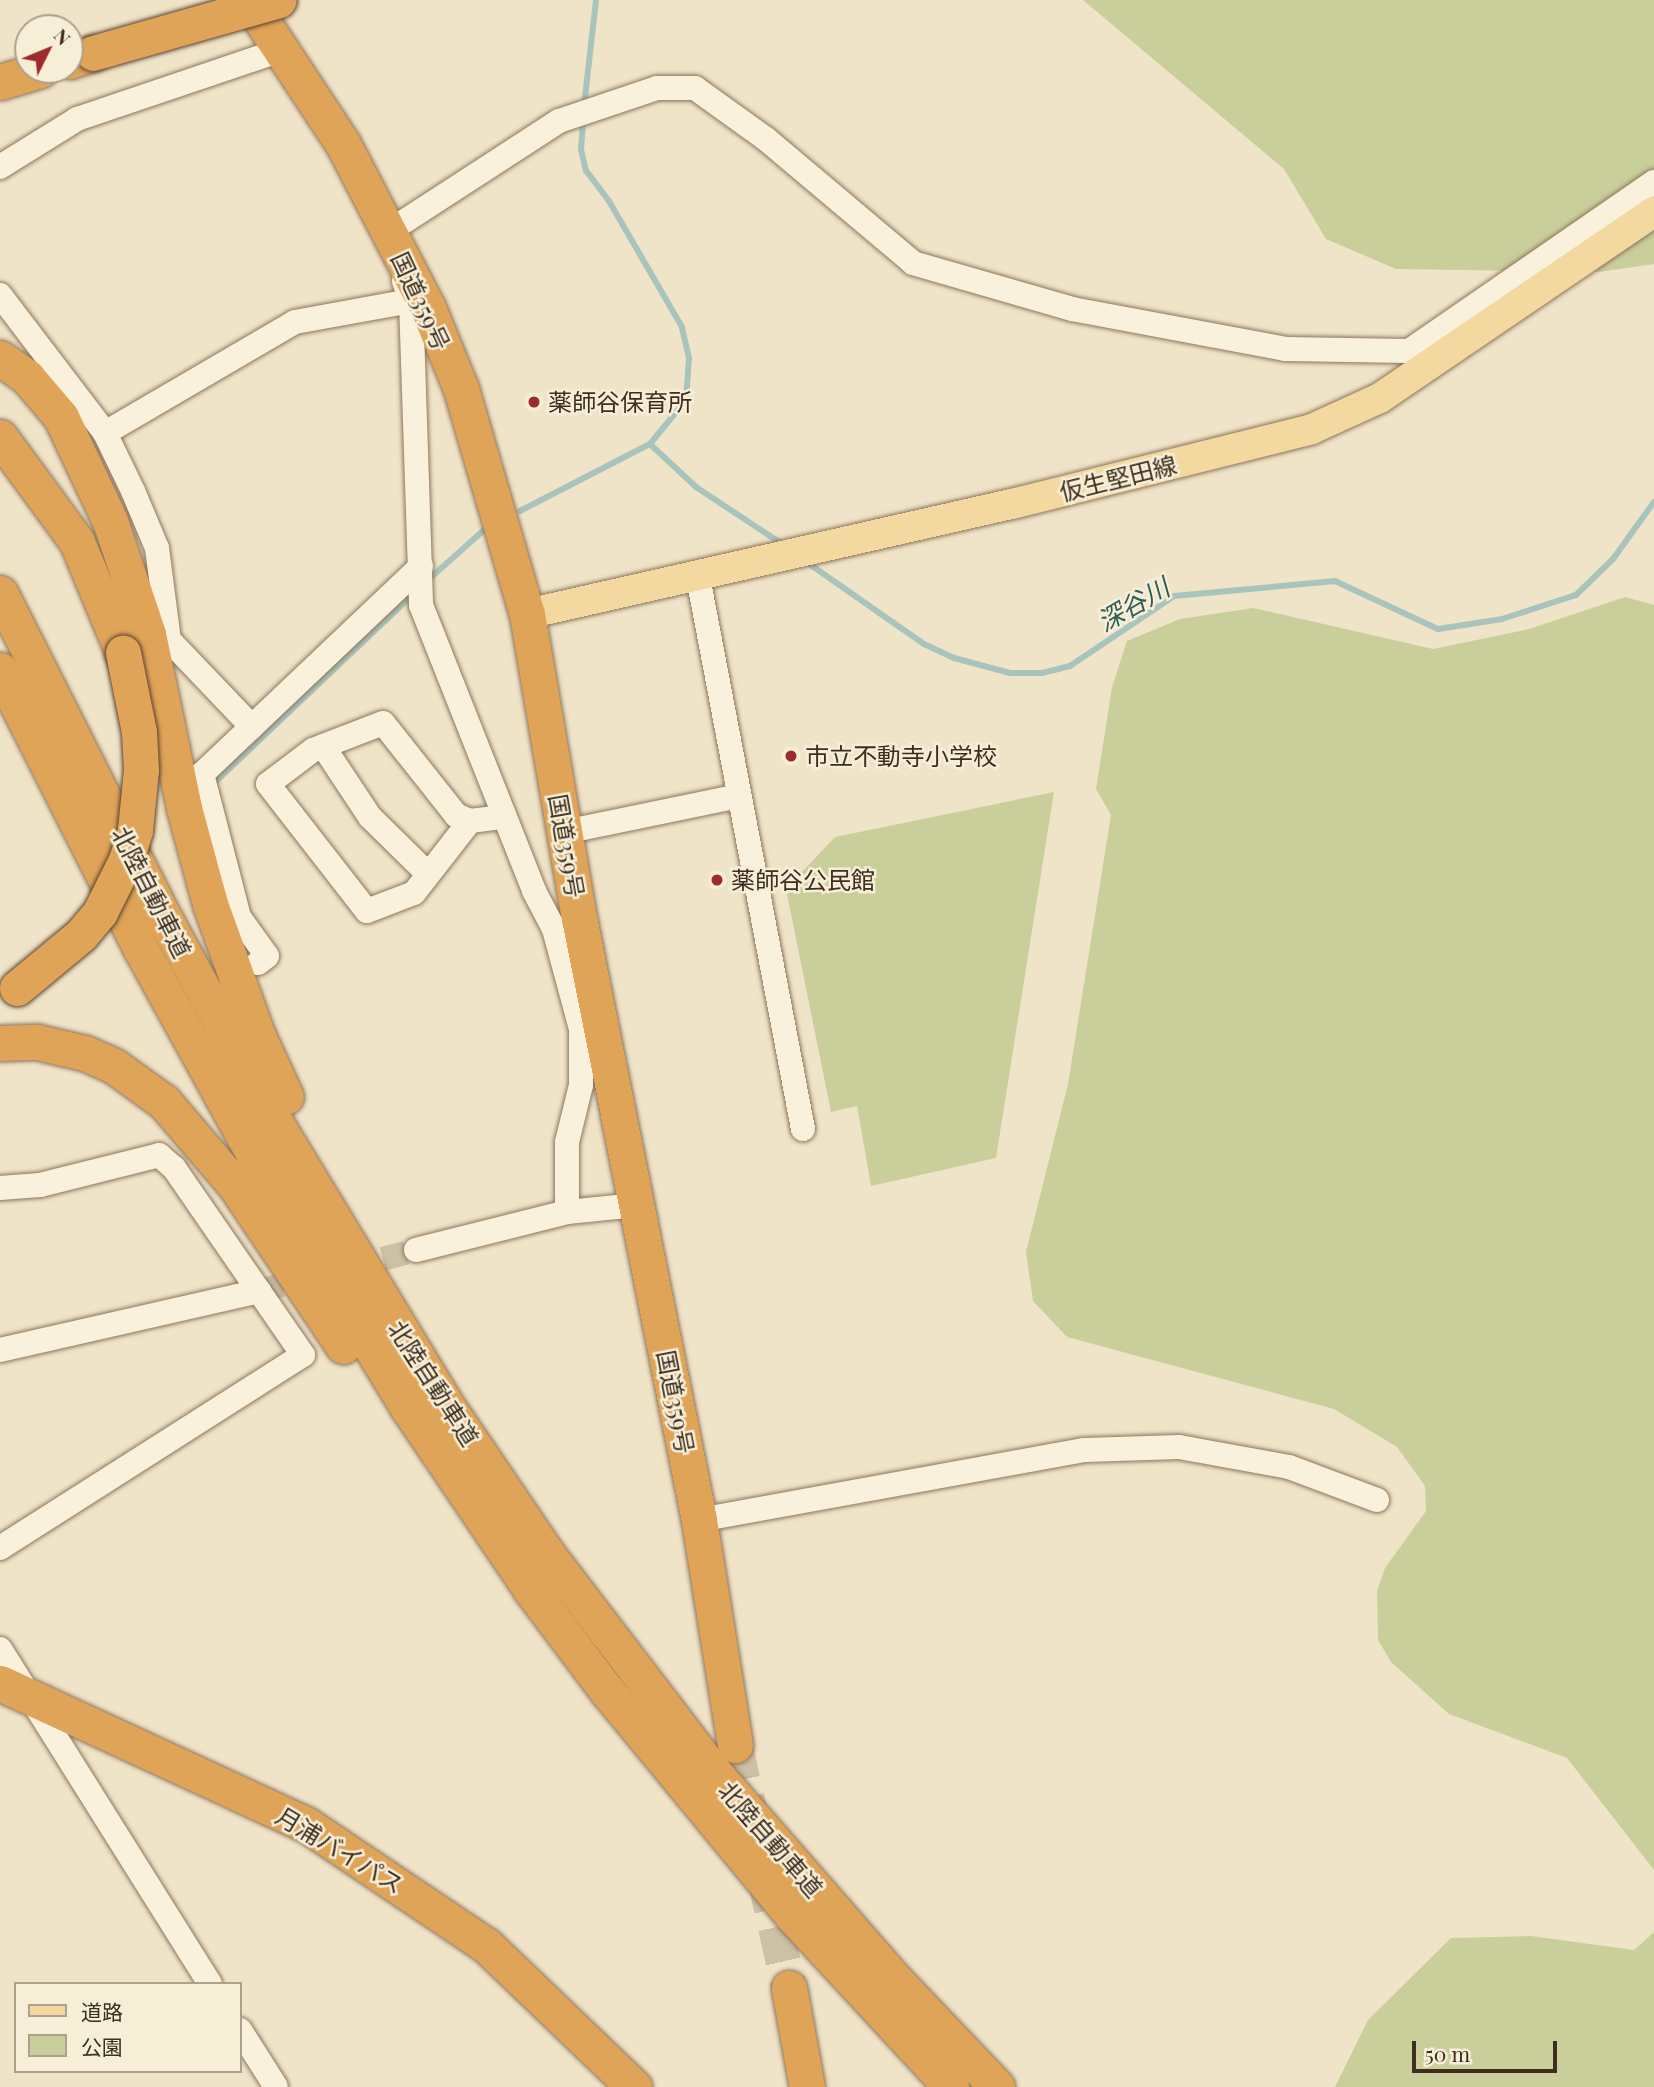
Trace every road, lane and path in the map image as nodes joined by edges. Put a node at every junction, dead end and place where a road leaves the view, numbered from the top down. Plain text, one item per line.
1 (248, 0) edge
2 (279, 0) edge
3 (281, 50) junction
4 (84, 56) edge
5 (0, 167) edge
6 (1654, 182) edge
7 (1654, 212) edge
8 (388, 232) junction
9 (0, 295) edge
10 (411, 302) junction
11 (0, 358) edge
12 (105, 433) junction
13 (0, 437) edge
14 (698, 577) junction
15 (421, 580) junction
16 (0, 593) edge
17 (527, 614) junction
18 (0, 670) edge
19 (252, 727) junction
20 (323, 746) junction
21 (739, 796) junction
22 (502, 817) junction
23 (470, 821) junction
24 (564, 832) junction
25 (428, 874) junction
26 (569, 933) junction
27 (258, 962) dead end
28 (8, 992) edge
29 (0, 1043) edge
30 (803, 1129) dead end
31 (0, 1188) edge
32 (637, 1205) junction
33 (567, 1212) junction
34 (416, 1250) tunnel mouth
35 (259, 1291) junction
36 (0, 1350) edge
37 (1377, 1500) dead end
38 (699, 1520) junction
39 (0, 1548) edge
40 (548, 1555) junction
41 (531, 1590) junction
42 (0, 1649) edge
43 (14, 1690) edge
44 (735, 1745) tunnel mouth
45 (210, 1982) edge
46 (789, 1988) tunnel mouth
47 (242, 2033) edge
48 (276, 2087) edge
49 (634, 2087) edge
50 (807, 2087) edge
51 (951, 2087) edge
52 (997, 2087) edge

1 - 3 highway, 国道359号
2 - 4 highway, bridge
3 - 5 street
3 - 8 highway, 国道359号
6 - 8 street
7 - 14 main road, 仮生堅田線
8 - 10 street
8 - 17 highway, 国道359号
9 - 12 street
10 - 12 street
10 - 15 street
11 - 40 highway
12 - 19 street
13 - 28 highway, bridge
14 - 17 main road, 仮生堅田線
14 - 21 street
15 - 19 street
15 - 22 street
16 - 40 highway, 北陸自動車道
17 - 24 highway, 国道359号
18 - 41 highway, 北陸自動車道
19 - 27 street
20 - 23 street
20 - 25 street
20 - 25 street
21 - 24 street
21 - 30 street
22 - 23 street
22 - 26 street
23 - 25 street
24 - 26 highway, 国道359号
26 - 32 highway, 国道359号
26 - 33 street
29 - 41 highway
31 - 35 street
32 - 33 street
32 - 38 highway, 国道359号
33 - 34 street
35 - 36 street
35 - 39 street
37 - 38 street
38 - 44 highway, 国道359号
40 - 52 highway, 北陸自動車道
41 - 51 highway, 北陸自動車道
42 - 43 street
43 - 45 street
43 - 49 highway, 月浦バイパス
46 - 50 highway
47 - 48 street

